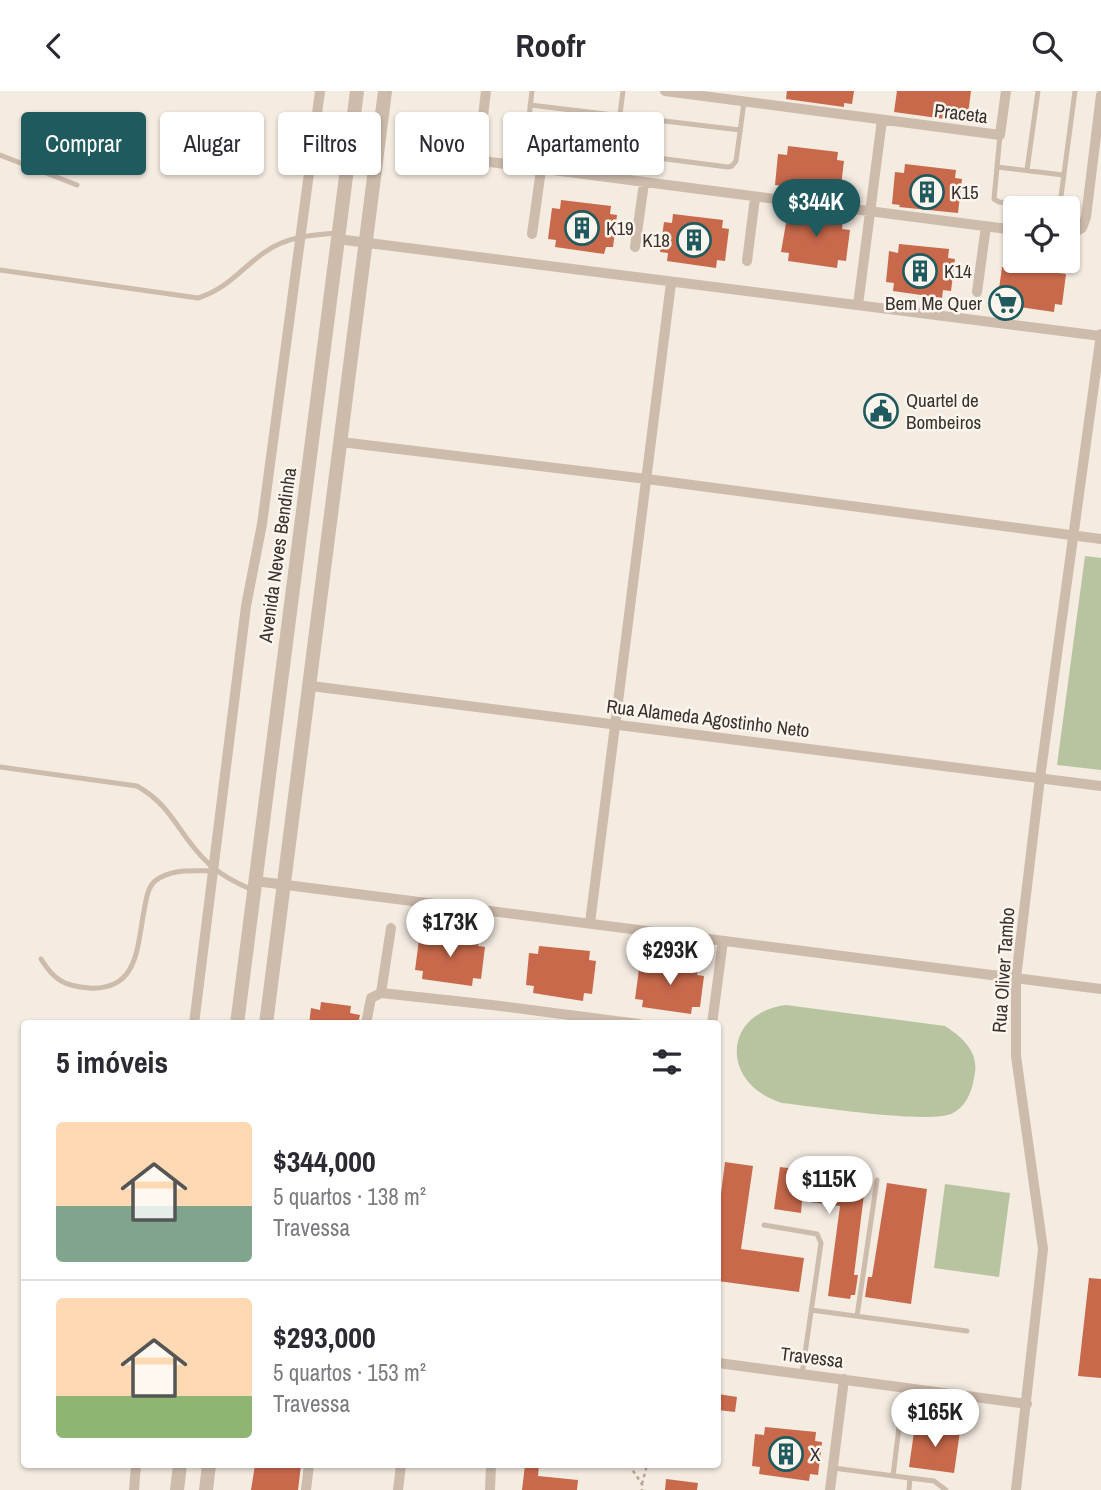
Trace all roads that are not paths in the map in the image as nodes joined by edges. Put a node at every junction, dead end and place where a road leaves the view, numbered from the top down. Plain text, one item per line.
1 (320, 91) edge
2 (357, 91) edge
3 (385, 91) edge
4 (486, 91) edge
5 (532, 91) edge
6 (623, 91) edge
7 (665, 91) edge
8 (1006, 91) edge
9 (1038, 91) edge
10 (1075, 91) edge
11 (1101, 95) edge
12 (744, 103) junction
13 (530, 105) junction
14 (483, 112) edge
15 (529, 112) edge
16 (593, 112) edge
17 (620, 112) edge
18 (881, 120) junction
19 (664, 121) edge
20 (740, 131) junction
21 (1000, 135) junction
22 (0, 155) edge
23 (664, 158) edge
24 (997, 167) junction
25 (1027, 170) junction
26 (540, 175) edge
27 (581, 175) edge
28 (1063, 175) junction
29 (644, 183) junction
30 (77, 185) dead end
31 (1061, 196) edge
32 (755, 198) junction
33 (1003, 202) edge
34 (869, 212) junction
35 (986, 226) junction
36 (1003, 228) edge
37 (1080, 229) edge
38 (532, 234) dead end
39 (300, 236) junction
40 (338, 236) junction
41 (366, 243) junction
42 (635, 247) dead end
43 (747, 261) dead end
44 (0, 270) edge
45 (671, 283) junction
46 (977, 292) dead end
47 (858, 305) junction
48 (1101, 335) edge
49 (341, 442) junction
50 (646, 479) junction
51 (1074, 536) junction
52 (1101, 540) edge
53 (311, 686) junction
54 (614, 724) junction
55 (0, 768) edge
56 (1040, 778) junction
57 (1101, 786) edge
58 (213, 869) junction
59 (285, 885) junction
60 (255, 886) junction
61 (590, 923) junction
62 (391, 928) dead end
63 (723, 941) junction
64 (41, 959) dead end
65 (1016, 978) junction
66 (1101, 989) edge
67 (381, 993) junction
68 (194, 1020) edge
69 (238, 1020) edge
70 (268, 1020) edge
71 (367, 1020) edge
72 (609, 1020) edge
73 (713, 1020) edge
74 (877, 1180) dead end
75 (764, 1225) dead end
76 (811, 1310) junction
77 (858, 1316) junction
78 (967, 1331) dead end
79 (721, 1363) edge
80 (802, 1374) junction
81 (844, 1379) junction
82 (1027, 1404) junction
83 (900, 1419) dead end
84 (136, 1468) edge
85 (180, 1468) edge
86 (209, 1468) edge
87 (309, 1468) edge
88 (401, 1468) edge
89 (491, 1468) edge
90 (833, 1468) junction
91 (893, 1476) junction
92 (910, 1478) junction
93 (134, 1490) edge
94 (177, 1490) edge
95 (206, 1490) edge
96 (306, 1490) edge
97 (398, 1490) edge
98 (490, 1490) edge
99 (830, 1490) edge
100 (909, 1490) edge
101 (946, 1490) edge
102 (1016, 1490) edge

1 - 39 street
2 - 40 street, Avenida Neves Bendinha
3 - 41 street
4 - 14 street
5 - 13 lane
6 - 17 lane
7 - 12 street, Praceta
8 - 21 street, Praceta
9 - 25 lane
10 - 28 lane
11 - 37 street
12 - 18 street, Praceta
12 - 20 lane
13 - 15 lane
13 - 16 lane
18 - 21 street, Praceta
18 - 34 street
19 - 20 lane
20 - 23 lane
21 - 24 lane
22 - 30 lane
24 - 25 lane
24 - 33 lane
25 - 28 lane
26 - 38 street
27 - 29 street
28 - 31 lane
29 - 32 street
29 - 42 street
32 - 34 street
32 - 43 street
34 - 35 street
34 - 47 street
35 - 36 street
35 - 46 street
39 - 40 lane
39 - 44 lane
39 - 58 street
40 - 41 street
40 - 60 street, Avenida Neves Bendinha
41 - 45 street
41 - 49 street
45 - 47 street
45 - 50 street
47 - 48 street
48 - 51 street, Rua Oliver Tambo
49 - 50 street
49 - 53 street
50 - 51 street
50 - 54 street
51 - 52 street
51 - 56 street, Rua Oliver Tambo
53 - 54 street, Rua Alameda Agostinho Neto
53 - 59 street
54 - 56 street, Rua Alameda Agostinho Neto
54 - 61 street
55 - 58 lane
56 - 57 street, Rua Alameda Agostinho Neto
56 - 65 street, Rua Oliver Tambo
58 - 60 lane
58 - 64 lane
58 - 68 street
59 - 60 street
59 - 61 street
59 - 70 street
60 - 69 street, Avenida Neves Bendinha
61 - 63 street
62 - 67 street
63 - 65 street
63 - 73 street
65 - 66 street
65 - 82 street, Rua Oliver Tambo
67 - 71 street
67 - 72 street
74 - 77 lane
75 - 76 lane
76 - 77 lane
76 - 80 lane
77 - 78 lane
79 - 80 street, Travessa
80 - 81 street, Travessa
81 - 82 street, Travessa
81 - 90 street
82 - 102 street, Rua Oliver Tambo
83 - 91 lane
84 - 93 street
85 - 94 street
86 - 95 street
87 - 96 street
88 - 97 street
89 - 98 street
90 - 91 lane
90 - 99 street
91 - 92 lane
92 - 100 lane
92 - 101 lane

